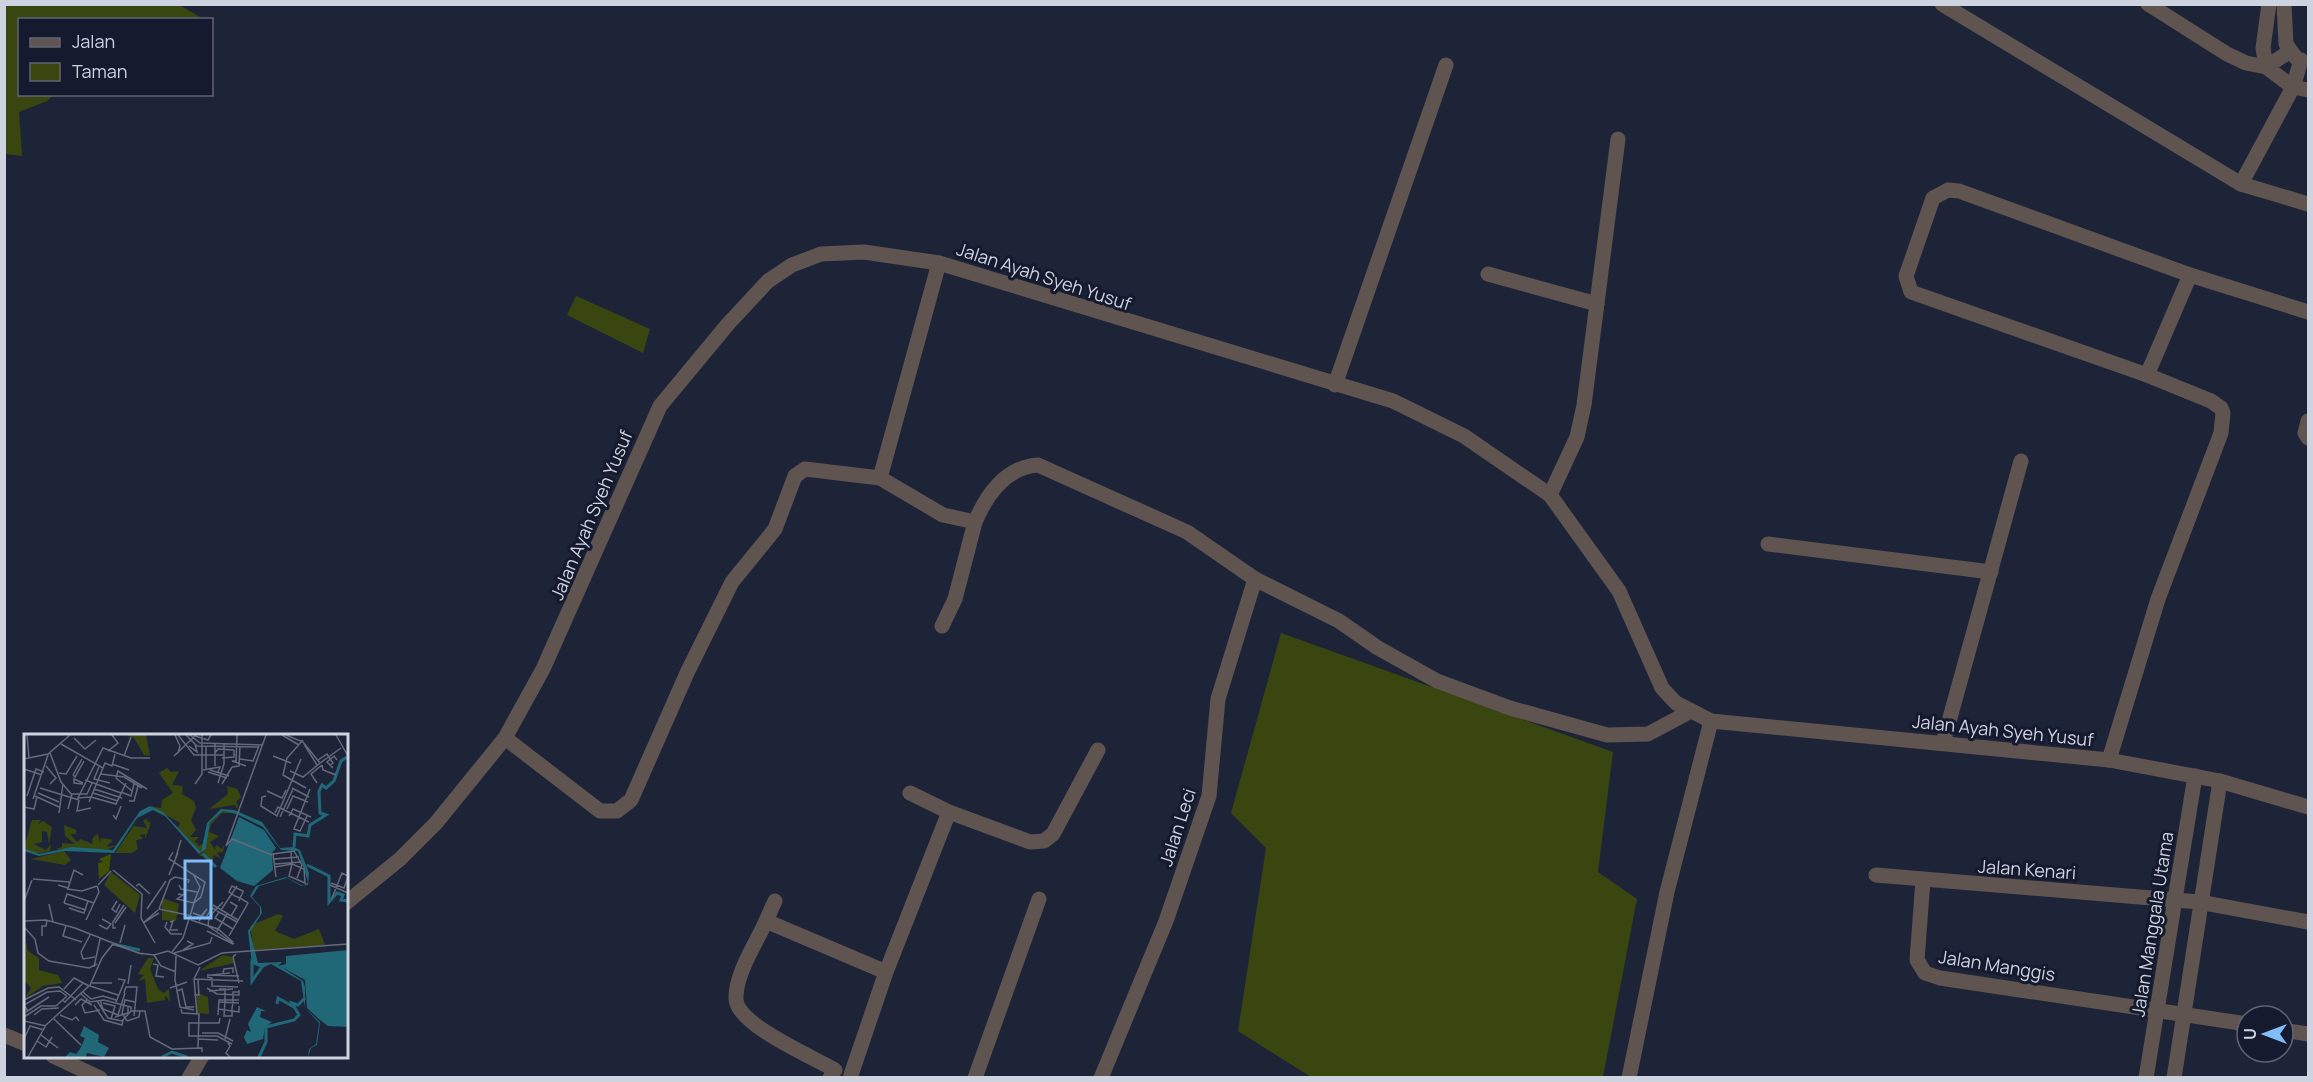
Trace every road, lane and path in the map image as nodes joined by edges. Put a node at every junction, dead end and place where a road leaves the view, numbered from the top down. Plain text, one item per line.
1 (1942, 4) edge
2 (2148, 4) edge
3 (2269, 4) edge
4 (2284, 4) edge
5 (2300, 58) edge
6 (1446, 66) dead end
7 (2266, 67) junction
8 (2293, 87) junction
9 (2308, 90) edge
10 (1618, 139) dead end
11 (2241, 184) junction
12 (2308, 204) edge
13 (939, 263) junction
14 (1488, 274) dead end
15 (2190, 274) junction
16 (1597, 304) junction
17 (2308, 312) edge
18 (2148, 375) junction
19 (1335, 385) junction
20 (2308, 421) edge
21 (2308, 438) edge
22 (2021, 461) dead end
23 (880, 478) junction
24 (1550, 495) junction
25 (975, 522) junction
26 (1768, 543) dead end
27 (1991, 572) junction
28 (1255, 579) junction
29 (942, 627) dead end
30 (1691, 711) junction
31 (1711, 721) junction
32 (505, 738) junction
33 (1943, 743) junction
34 (1098, 750) dead end
35 (2109, 760) junction
36 (2195, 776) junction
37 (2220, 782) junction
38 (910, 794) dead end
39 (2308, 807) edge
40 (949, 812) junction
41 (1876, 875) dead end
42 (1923, 880) junction
43 (1039, 899) dead end
44 (2175, 900) junction
45 (348, 901) edge
46 (775, 901) dead end
47 (2199, 902) junction
48 (766, 921) junction
49 (2308, 922) edge
50 (885, 972) junction
51 (2157, 1008) junction
52 (2185, 1014) junction
53 (2235, 1022) edge
54 (4, 1035) edge
55 (24, 1043) edge
56 (58, 1058) edge
57 (201, 1058) edge
58 (833, 1074) edge
59 (853, 1076) edge
60 (100, 1077) edge
61 (189, 1077) edge
62 (975, 1077) edge
63 (1101, 1077) edge
64 (1629, 1077) edge
65 (2146, 1077) edge
66 (2174, 1077) edge

1 - 11 street
2 - 7 street
3 - 7 street
4 - 5 street
5 - 7 street
5 - 8 street
6 - 19 street
7 - 8 street
8 - 9 street
8 - 11 street
10 - 16 street
11 - 12 street
13 - 19 street, Jalan Ayah Syeh Yusuf
13 - 23 street
13 - 32 street, Jalan Ayah Syeh Yusuf
14 - 16 street
15 - 17 street
15 - 18 street
15 - 18 street
16 - 24 street
18 - 35 street
19 - 24 street, Jalan Ayah Syeh Yusuf
20 - 21 street
22 - 27 street
23 - 25 street
23 - 32 street
24 - 30 street, Jalan Ayah Syeh Yusuf
25 - 28 street
25 - 29 street
26 - 27 street
27 - 33 street
28 - 30 street
28 - 63 street, Jalan Leci
30 - 31 street, Jalan Ayah Syeh Yusuf
31 - 33 street, Jalan Ayah Syeh Yusuf
31 - 64 street
32 - 45 street, Jalan Ayah Syeh Yusuf
33 - 35 street, Jalan Ayah Syeh Yusuf
34 - 40 street
35 - 36 street, Jalan Ayah Syeh Yusuf
36 - 37 street, Jalan Ayah Syeh Yusuf
36 - 44 street, Jalan Manggala Utama
37 - 39 street, Jalan Ayah Syeh Yusuf
37 - 47 street
38 - 40 street
40 - 50 street
41 - 42 street, Jalan Kenari
42 - 44 street, Jalan Kenari
42 - 51 street, Jalan Manggis
43 - 62 street
44 - 47 street, Jalan Kenari
44 - 51 street, Jalan Manggala Utama
46 - 48 street
47 - 49 street, Jalan Kenari
47 - 52 street
48 - 50 street
48 - 58 street
50 - 59 street
51 - 52 street, Jalan Manggis
51 - 65 street, Jalan Manggala Utama
52 - 53 street, Jalan Manggis
52 - 66 street
54 - 55 street
56 - 60 street
57 - 61 street
58 - 59 street

